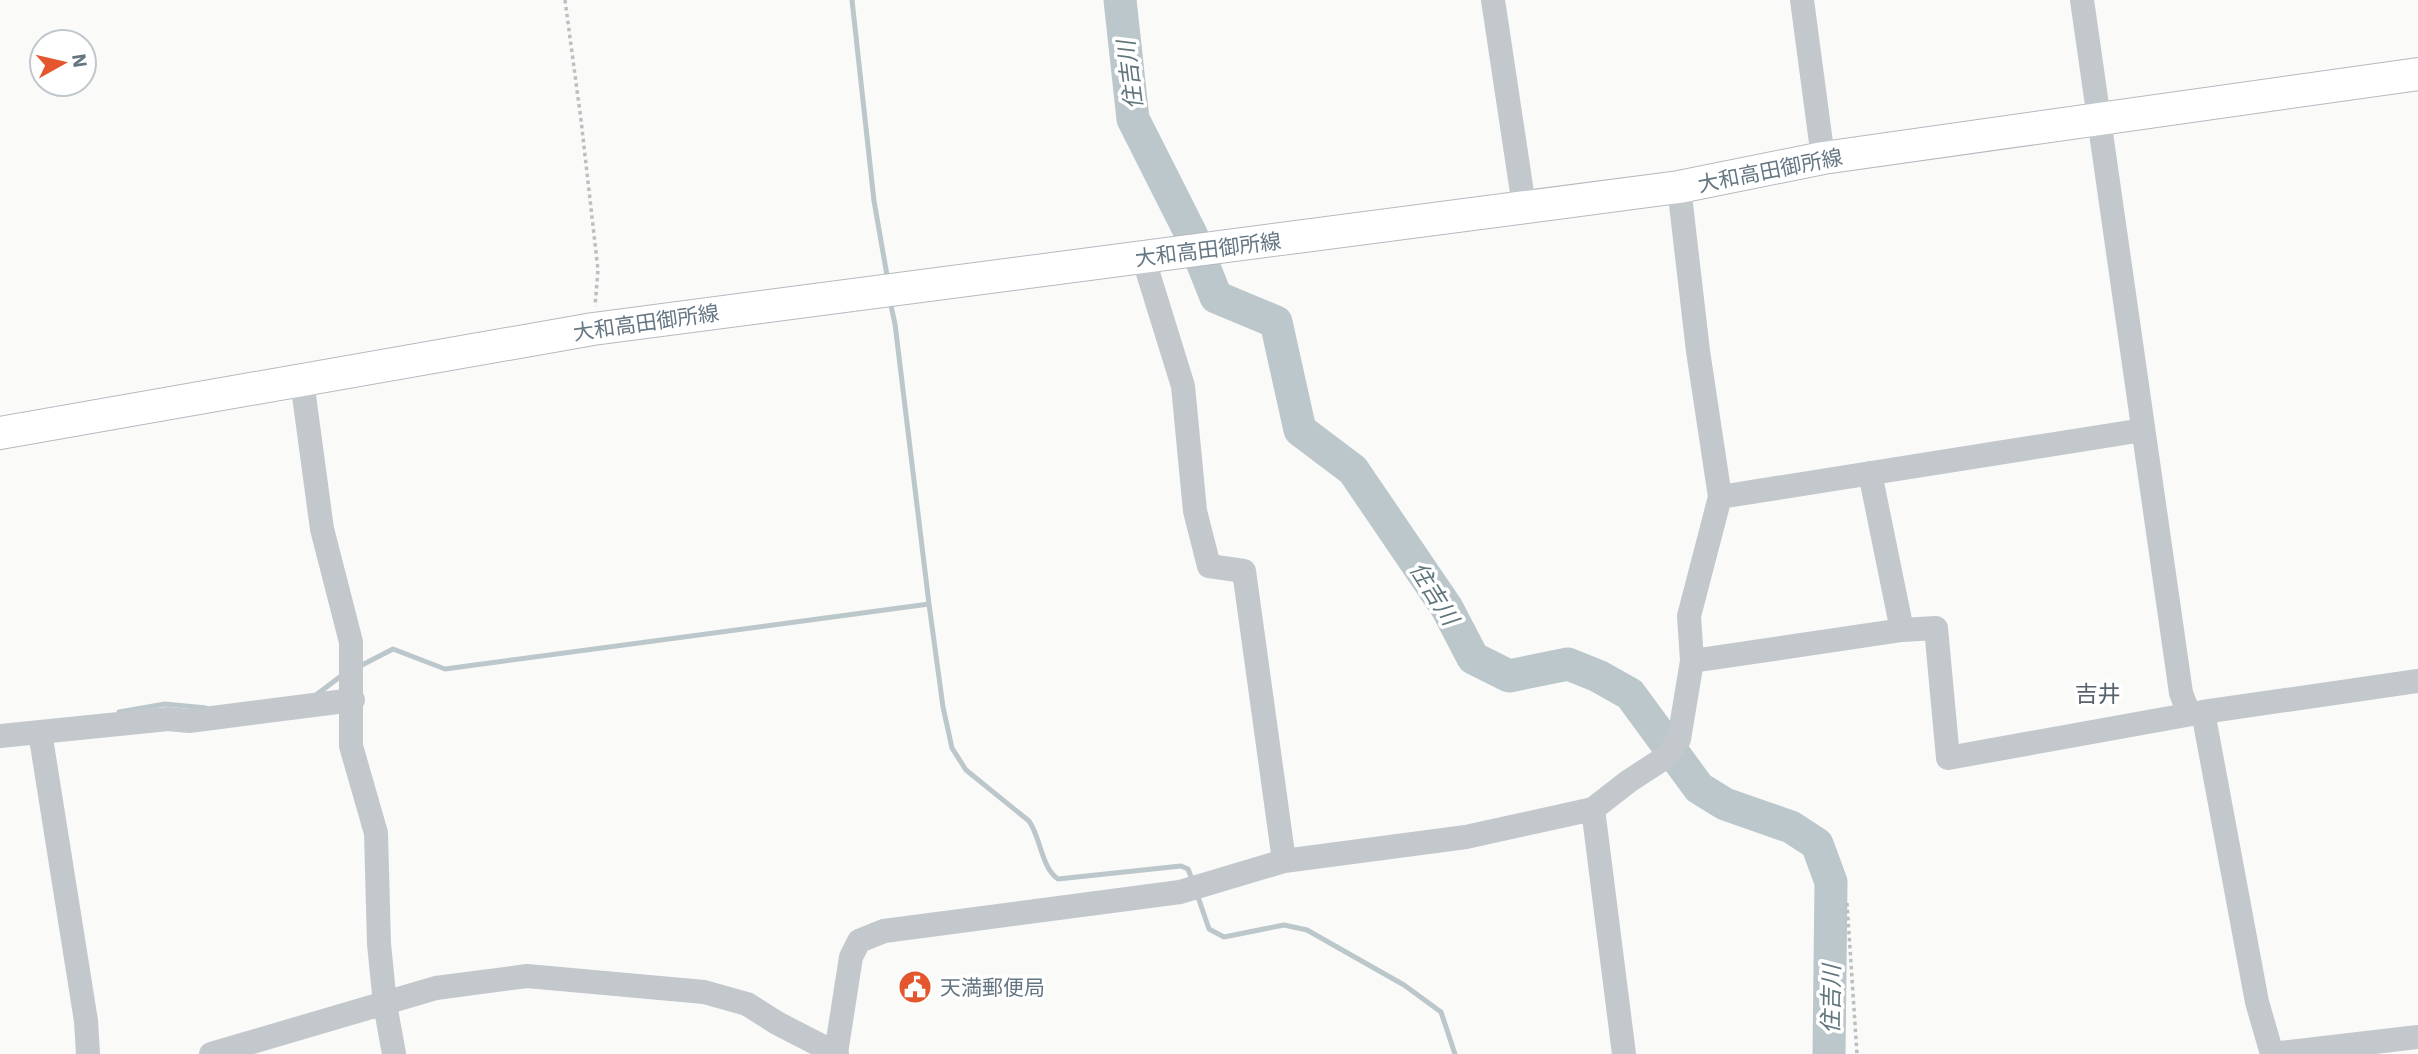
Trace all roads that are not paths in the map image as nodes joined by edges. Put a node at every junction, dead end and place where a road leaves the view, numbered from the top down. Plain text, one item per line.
1 (1493, 0) edge
2 (1802, 0) edge
3 (2082, 0) edge
4 (2418, 74) edge
5 (2099, 120) junction
6 (1823, 158) junction
7 (1679, 187) junction
8 (1524, 206) junction
9 (1143, 257) junction
10 (302, 381) junction
11 (2143, 430) junction
12 (0, 433) edge
13 (1870, 473) junction
14 (1720, 496) junction
15 (1902, 630) junction
16 (1692, 661) junction
17 (2418, 681) edge
18 (353, 701) junction
19 (2196, 713) junction
20 (40, 732) junction
21 (0, 736) edge
22 (1593, 809) junction
23 (1284, 861) junction
24 (385, 1004) junction
25 (2418, 1037) edge
26 (88, 1054) edge
27 (211, 1054) edge
28 (394, 1054) edge
29 (836, 1054) edge
30 (1624, 1054) edge
31 (2272, 1054) edge

1 - 8 street
2 - 6 street
3 - 5 street
4 - 5 main road, 大和高田御所線
5 - 6 main road, 大和高田御所線
5 - 11 street
6 - 7 main road, 大和高田御所線
7 - 8 main road, 大和高田御所線
7 - 14 street
8 - 9 main road, 大和高田御所線
9 - 10 main road, 大和高田御所線
9 - 23 street
10 - 12 main road, 大和高田御所線
10 - 18 street
11 - 13 street
11 - 19 street
13 - 14 street
13 - 15 street
14 - 16 street
15 - 16 street
15 - 19 street
16 - 22 street
17 - 19 street
18 - 20 street
18 - 24 street
19 - 31 street
20 - 21 street
20 - 26 street
22 - 23 street
22 - 30 street
23 - 29 street
24 - 27 street
24 - 28 street
24 - 29 street
25 - 31 street

